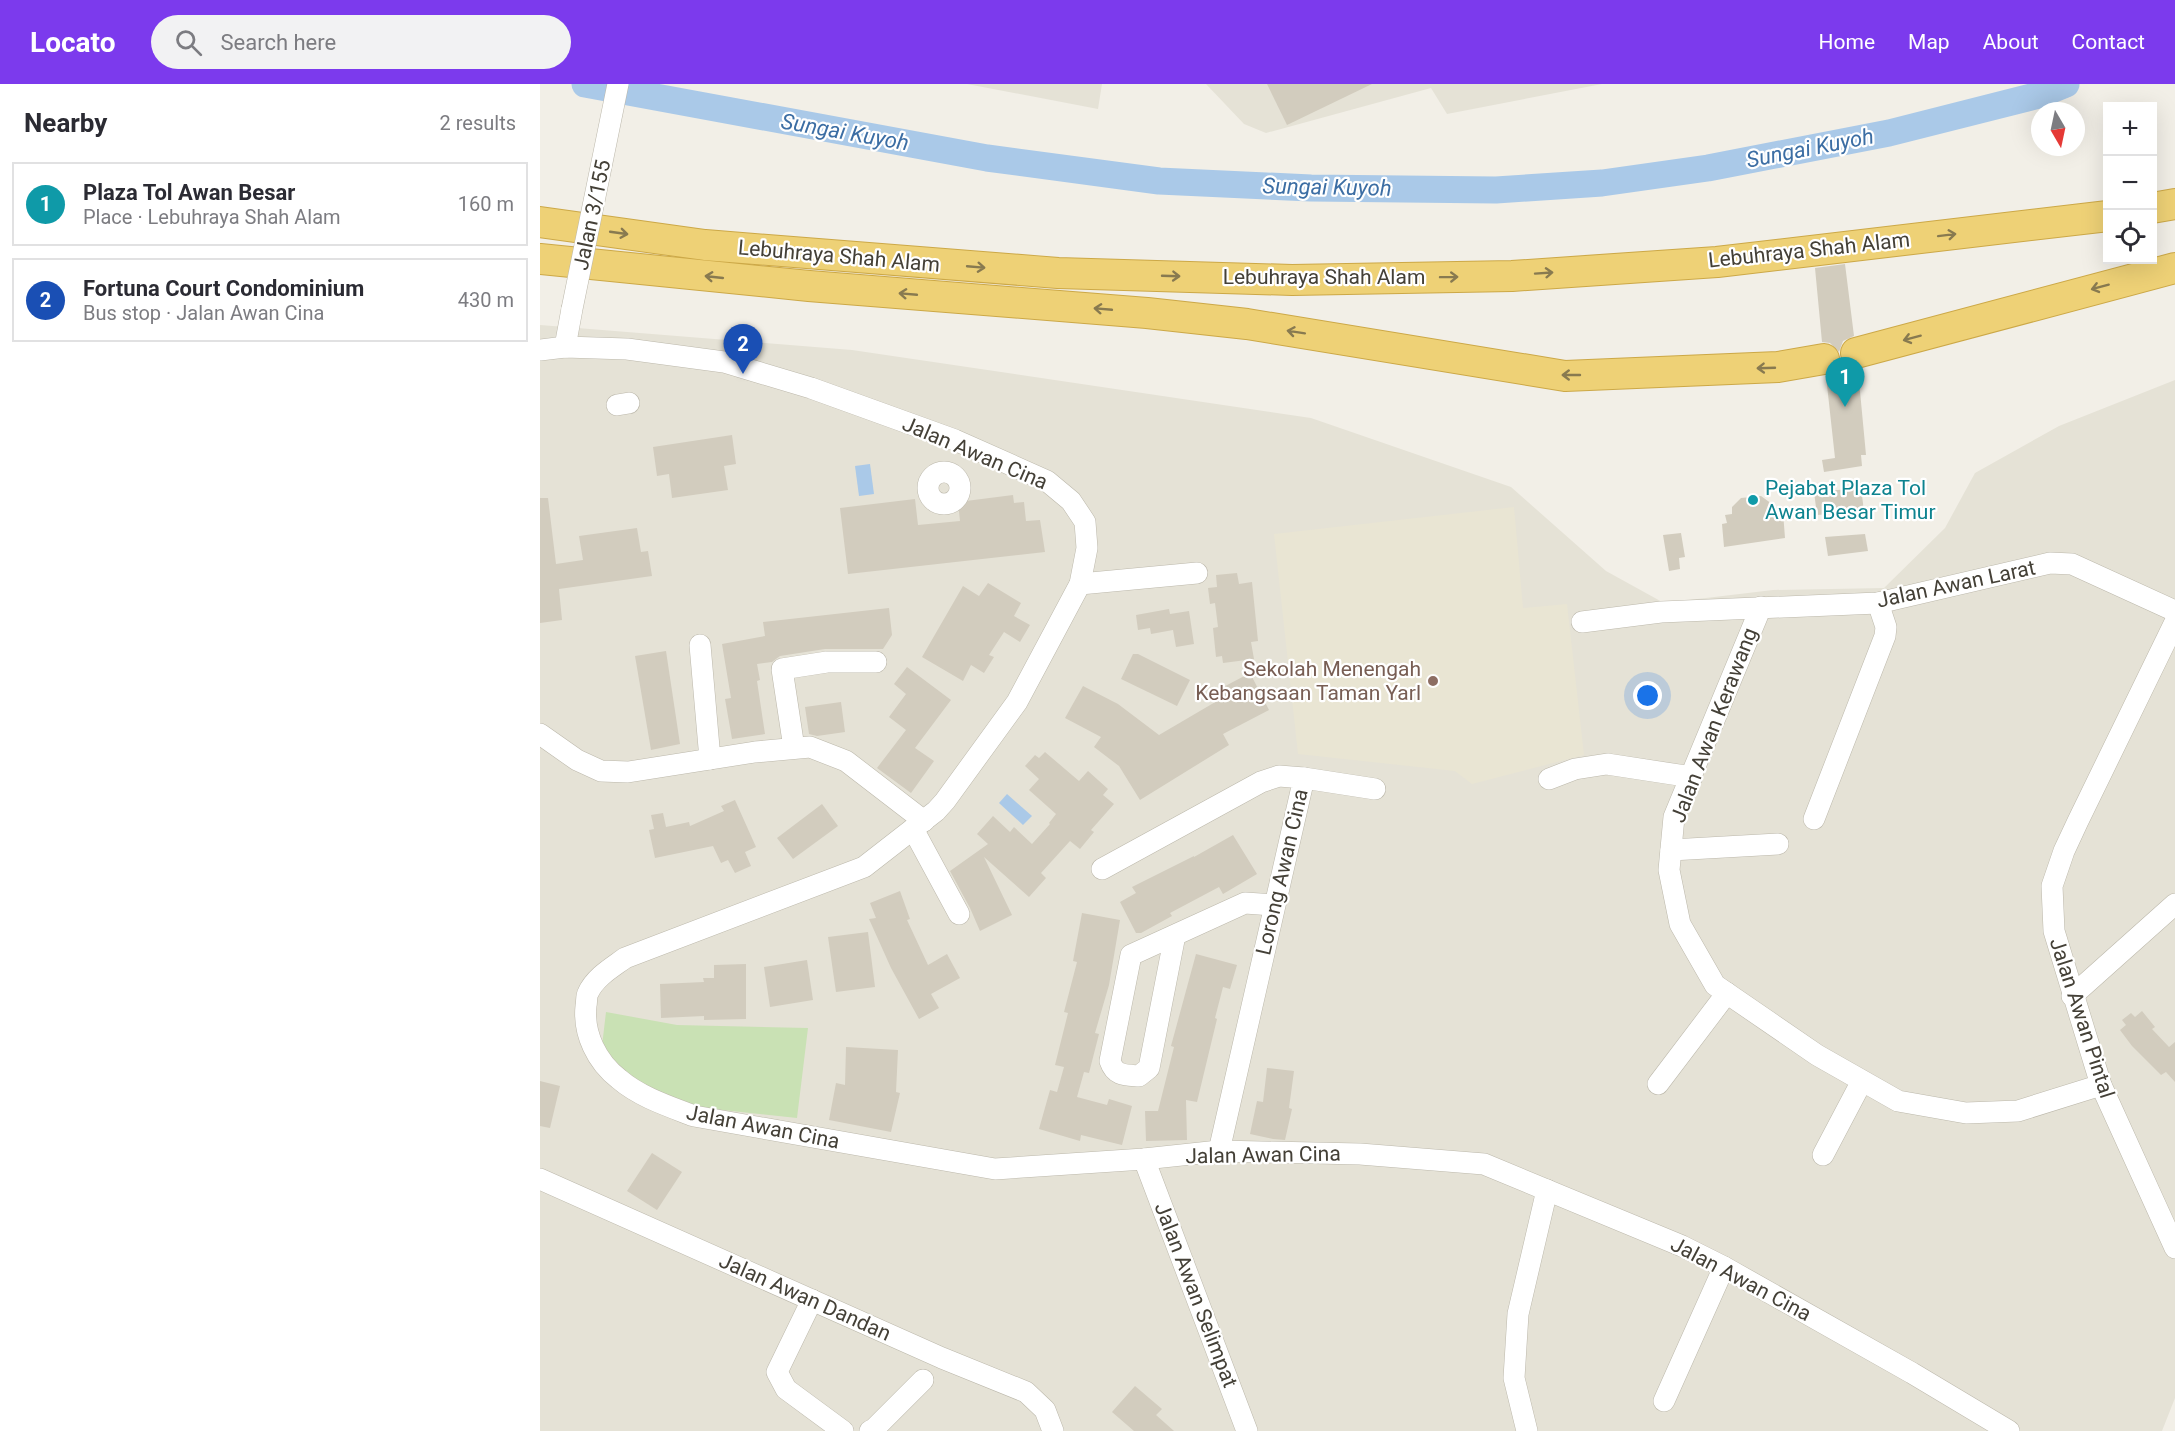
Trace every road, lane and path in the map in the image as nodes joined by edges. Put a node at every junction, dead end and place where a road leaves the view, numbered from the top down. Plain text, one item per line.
1 (618, 84) edge
2 (2175, 204) edge
3 (2157, 207) edge
4 (2103, 217) edge
5 (540, 222) edge
6 (540, 259) edge
7 (2175, 268) edge
8 (566, 346) junction
9 (540, 350) edge
10 (1856, 353) dead end
11 (1824, 359) dead end
12 (956, 440) junction
13 (946, 472) dead end
14 (1197, 573) dead end
15 (1080, 584) junction
16 (1878, 603) junction
17 (1761, 608) junction
18 (2175, 611) edge
19 (1582, 621) dead end
20 (2175, 622) edge
21 (700, 645) dead end
22 (876, 662) dead end
23 (540, 734) edge
24 (794, 748) junction
25 (710, 759) junction
26 (1692, 777) junction
27 (1304, 778) junction
28 (1549, 779) dead end
29 (1375, 789) dead end
30 (1814, 819) dead end
31 (919, 825) junction
32 (1778, 844) dead end
33 (1671, 850) junction
34 (1101, 869) dead end
35 (2175, 904) edge
36 (1274, 905) junction
37 (959, 914) dead end
38 (1175, 935) junction
39 (1727, 993) junction
40 (2072, 996) junction
41 (1862, 1081) junction
42 (1658, 1084) dead end
43 (2101, 1085) junction
44 (1219, 1151) junction
45 (1823, 1155) dead end
46 (1144, 1159) junction
47 (540, 1179) edge
48 (1547, 1190) junction
49 (2175, 1248) edge
50 (1724, 1267) junction
51 (812, 1300) junction
52 (922, 1380) dead end
53 (1664, 1401) dead end
54 (843, 1431) edge
55 (870, 1431) edge
56 (1053, 1431) edge
57 (1247, 1431) edge
58 (1527, 1431) edge
59 (2009, 1431) edge

1 - 8 street, Jalan 3/155, bridge
2 - 3 highway
5 -> 4 highway, Lebuhraya Shah Alam
11 -> 6 highway, Lebuhraya Shah Alam
7 -> 10 highway
8 - 9 street, Jalan Awan Cina
8 - 12 street, Jalan Awan Cina
12 - 13 street
12 - 15 street, Jalan Awan Cina
14 - 15 street
15 - 31 street, Jalan Awan Cina
16 - 17 street, Jalan Awan Larat
16 - 18 street, Jalan Awan Larat
16 - 30 street
17 - 19 street, Jalan Awan Larat
17 - 26 street, Jalan Awan Kerawang
20 - 40 street, Jalan Awan Pintal
21 - 25 street
22 - 24 street
23 - 25 street
24 - 25 street
24 - 31 street
26 - 28 street
26 - 33 street, Jalan Awan Kerawang
27 - 29 street
27 - 34 street, Lorong Awan Cina
27 - 36 street, Lorong Awan Cina
31 - 37 street
31 - 46 street, Jalan Awan Cina
32 - 33 street
33 - 39 street, Jalan Awan Kerawang
35 - 40 street
36 - 38 street
36 - 44 street, Lorong Awan Cina
38 - 38 street
39 - 41 street, Jalan Awan Kerawang
39 - 42 street
40 - 43 street, Jalan Awan Pintal
41 - 43 street, Jalan Awan Kerawang
41 - 45 street
43 - 49 street, Jalan Awan Pintal
44 - 46 street, Jalan Awan Cina
44 - 48 street, Jalan Awan Cina
46 - 57 street, Jalan Awan Selimpat
47 - 51 street, Jalan Awan Dandan
48 - 50 street, Jalan Awan Cina
48 - 58 street
50 - 53 street
50 - 59 street, Jalan Awan Cina
51 - 54 street
51 - 56 street, Jalan Awan Dandan
52 - 55 street

